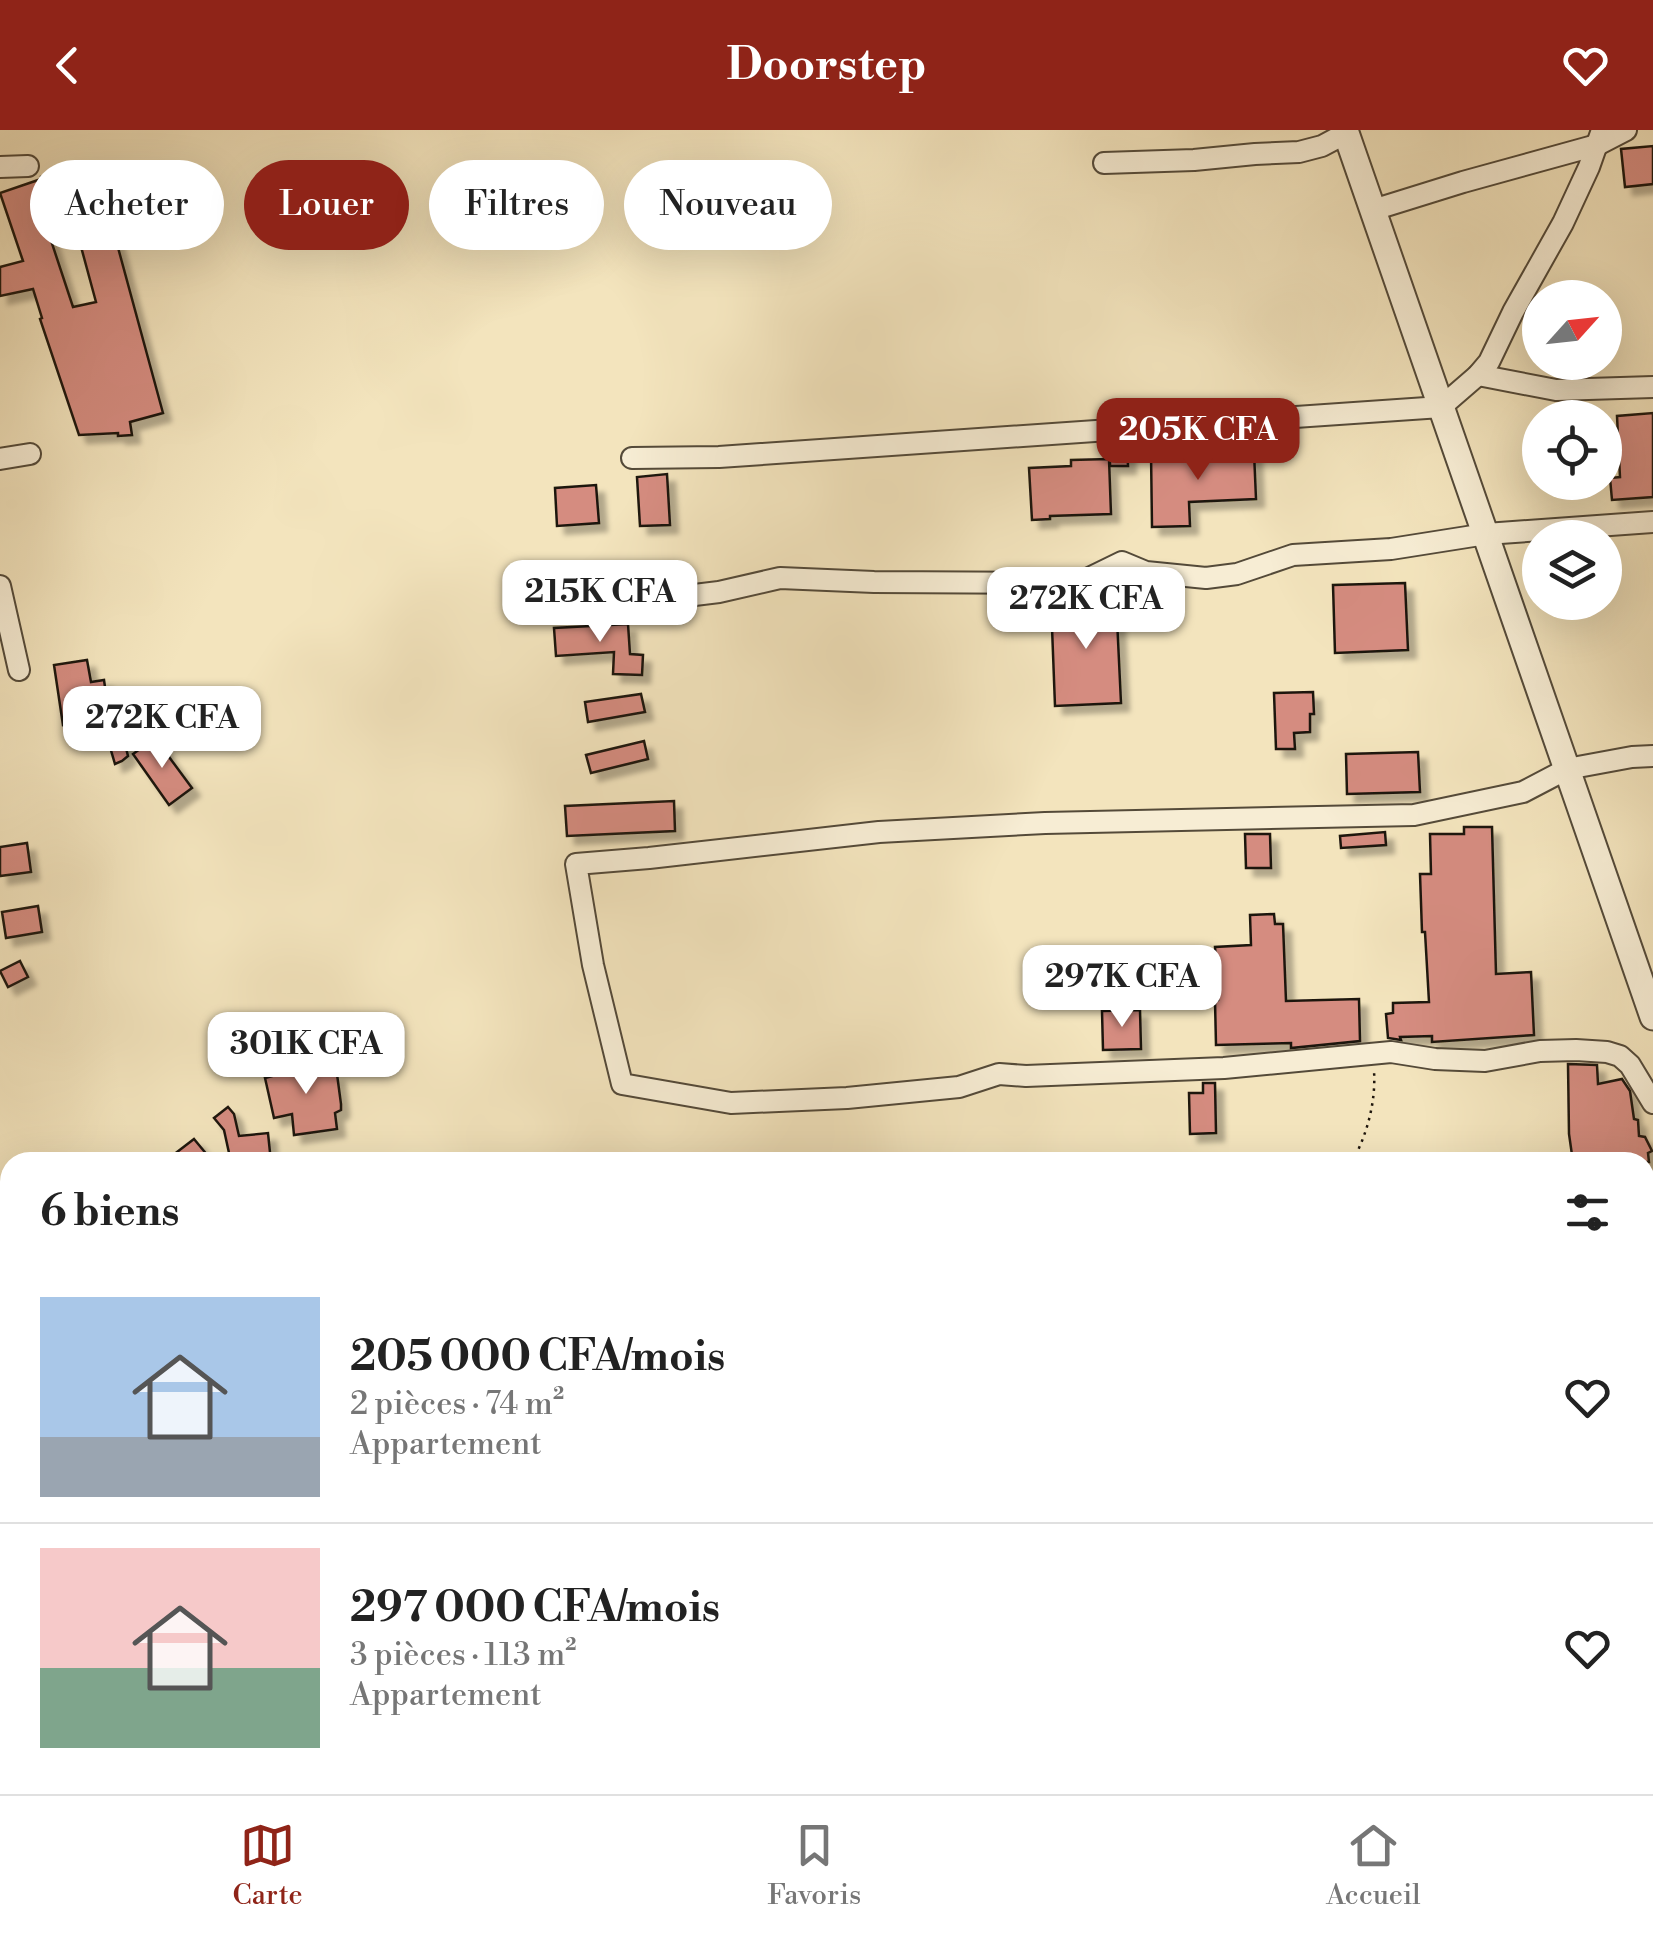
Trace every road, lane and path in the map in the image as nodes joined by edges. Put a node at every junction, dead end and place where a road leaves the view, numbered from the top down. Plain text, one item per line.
1 (1345, 130) edge
2 (1626, 130) edge
3 (1599, 137) edge
4 (1104, 163) dead end
5 (28, 166) dead end
6 (0, 167) edge
7 (1373, 210) junction
8 (1478, 375) junction
9 (1653, 387) edge
10 (1442, 407) junction
11 (30, 454) dead end
12 (0, 458) edge
13 (632, 458) dead end
14 (1653, 522) edge
15 (1486, 534) junction
16 (0, 586) edge
17 (636, 602) dead end
18 (19, 670) dead end
19 (1653, 756) edge
20 (1567, 769) junction
21 (1653, 1017) edge
22 (1373, 1054) junction
23 (1653, 1103) edge
24 (1357, 1152) edge

1 - 4 street
1 - 7 street
2 - 3 street
3 - 7 street
3 - 8 street
5 - 6 street
7 - 10 street
8 - 9 street
8 - 10 street
10 - 13 street
10 - 15 street
11 - 12 street
14 - 15 street
15 - 17 street
15 - 20 street
16 - 18 street
19 - 20 street
20 - 21 street
20 - 22 street
22 - 23 street
22 - 24 path

